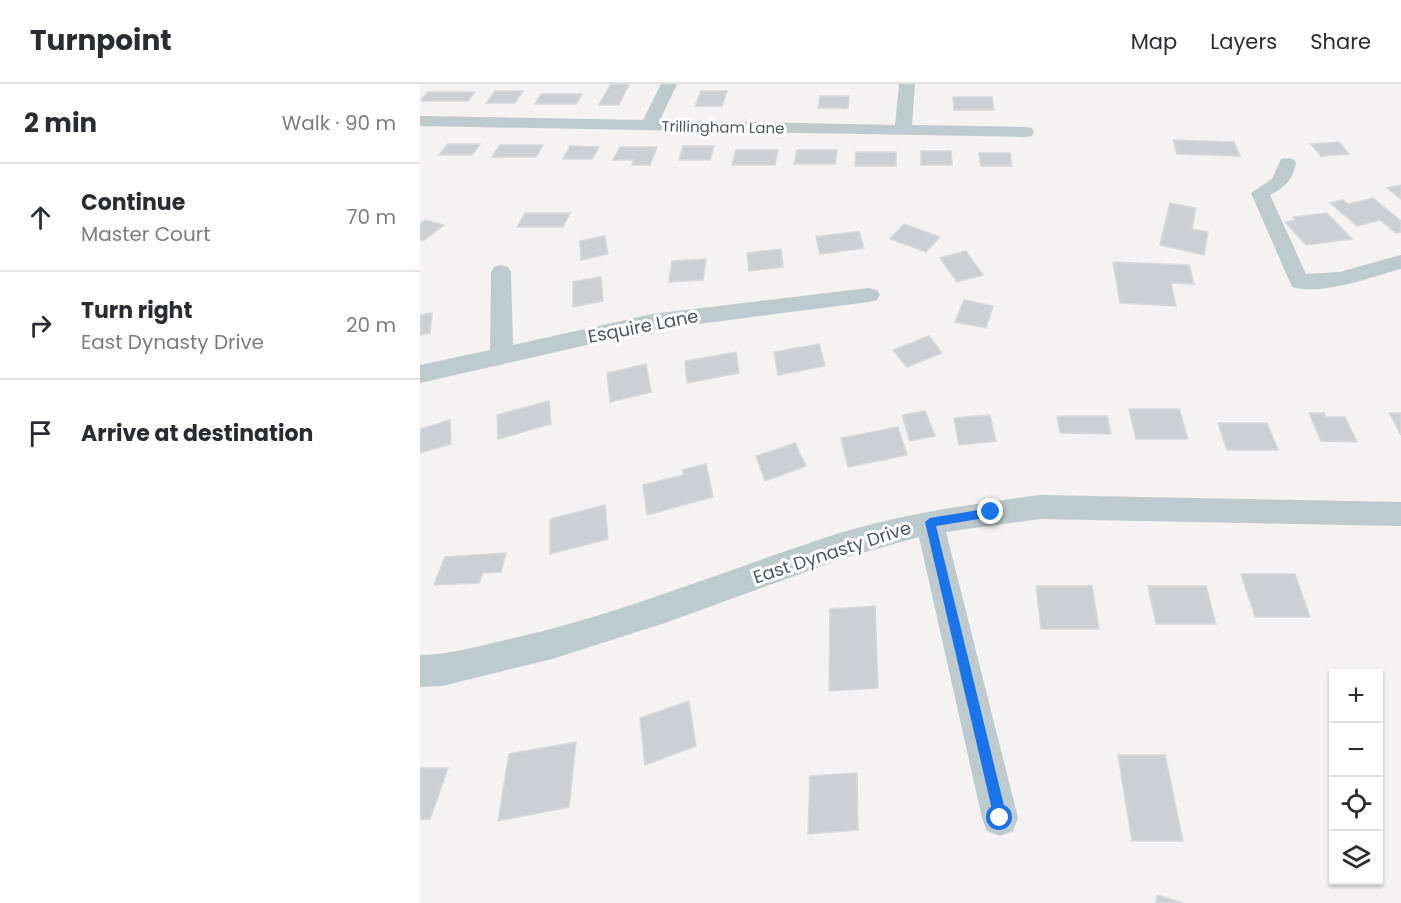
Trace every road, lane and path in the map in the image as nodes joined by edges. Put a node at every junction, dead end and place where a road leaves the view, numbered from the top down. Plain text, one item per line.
1 (669, 84) edge
2 (907, 84) edge
3 (420, 121) edge
4 (649, 125) junction
5 (903, 130) junction
6 (1026, 132) dead end
7 (1287, 163) dead end
8 (1401, 262) edge
9 (501, 272) dead end
10 (869, 295) dead end
11 (502, 355) junction
12 (420, 374) edge
13 (1401, 514) edge
14 (930, 522) junction
15 (420, 671) edge
16 (1000, 818) dead end

1 - 4 street
2 - 5 street
3 - 4 street, Trillingham Lane
4 - 5 street, Trillingham Lane
5 - 6 street, Trillingham Lane
7 - 8 street
9 - 11 street
10 - 11 street, Esquire Lane
11 - 12 street, Esquire Lane
13 - 14 street, East Dynasty Drive
14 - 15 street, East Dynasty Drive
14 - 16 street

